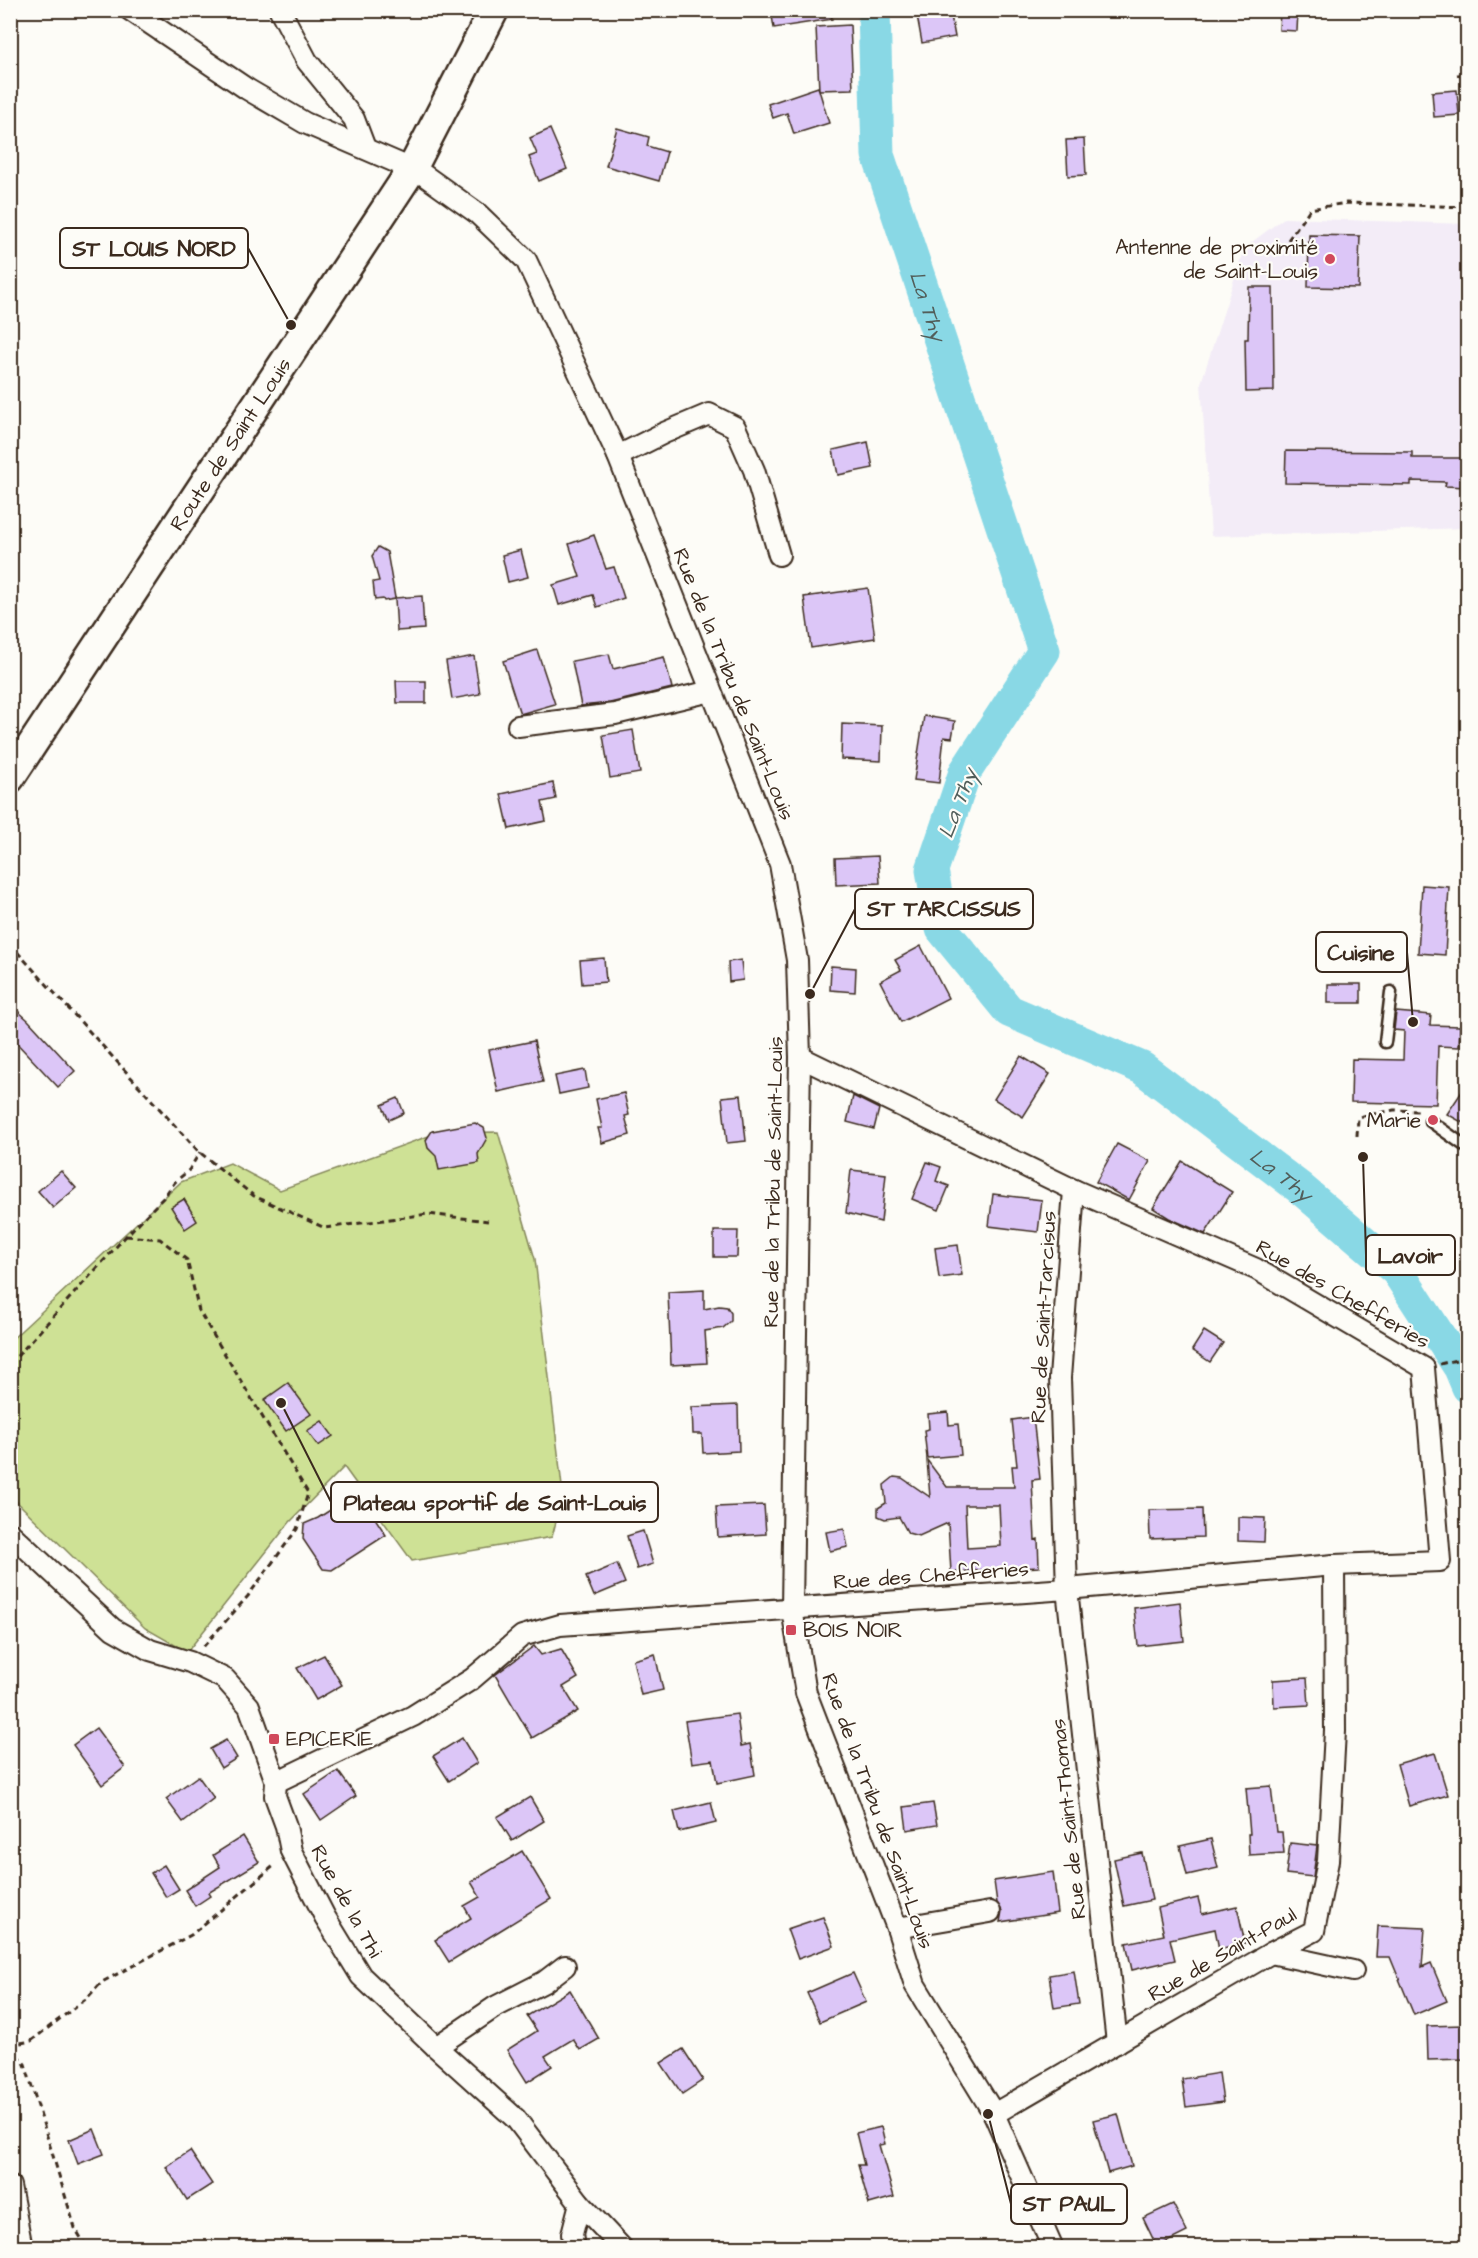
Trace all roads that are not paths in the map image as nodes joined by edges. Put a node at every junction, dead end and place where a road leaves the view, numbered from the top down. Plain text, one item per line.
1 (130, 10) edge
2 (280, 10) edge
3 (494, 10) edge
4 (365, 148) junction
5 (412, 169) junction
6 (618, 456) junction
7 (779, 555) dead end
8 (711, 692) junction
9 (518, 726) dead end
10 (10, 778) edge
11 (1391, 992) dead end
12 (1385, 1042) dead end
13 (800, 1057) junction
14 (1427, 1117) road end
15 (1467, 1148) edge
16 (1074, 1190) junction
17 (10, 1533) edge
18 (1334, 1565) junction
19 (1067, 1589) junction
20 (792, 1609) junction
21 (276, 1782) junction
22 (990, 1912) dead end
23 (897, 1928) junction
24 (1270, 1953) junction
25 (565, 1966) dead end
26 (1353, 1971) dead end
27 (1118, 2043) junction
28 (436, 2048) junction
29 (994, 2114) junction
30 (10, 2186) edge
31 (580, 2203) junction
32 (22, 2247) edge
33 (574, 2247) edge
34 (622, 2247) edge
35 (1053, 2247) edge

1 - 4 street, Rue de la Tribu de Saint-Louis
2 - 4 street
3 - 5 main road, Route de Saint Louis
4 - 5 street, Rue de la Tribu de Saint-Louis
5 - 6 street, Rue de la Tribu de Saint-Louis
5 - 10 main road, Route de Saint Louis
6 - 7 street
6 - 8 street, Rue de la Tribu de Saint-Louis
8 - 9 street
8 - 13 street, Rue de la Tribu de Saint-Louis
11 - 12 lane
13 - 16 street, Rue des Chefferies
13 - 20 street, Rue de la Tribu de Saint-Louis
14 - 15 lane
16 - 18 street, Rue des Chefferies
16 - 19 street, Rue de Saint-Tarcisus
17 - 21 street, Rue de la Thi
18 - 19 street, Rue des Chefferies
18 - 24 street, Rue de Saint-Paul
19 - 20 street, Rue des Chefferies
19 - 27 street, Rue de Saint-Thomas
20 - 21 street, Rue des Chefferies
20 - 23 street, Rue de la Tribu de Saint-Louis
21 - 28 street, Rue de la Thi
22 - 23 street
23 - 29 street, Rue de la Tribu de Saint-Louis
24 - 26 street
24 - 27 street, Rue de Saint-Paul
25 - 28 street
27 - 29 street, Rue de Saint-Paul
28 - 31 street, Rue de la Thi
29 - 35 street, Rue de la Tribu de Saint-Louis
30 - 32 street
31 - 33 street
31 - 34 street, Rue de la Thi

